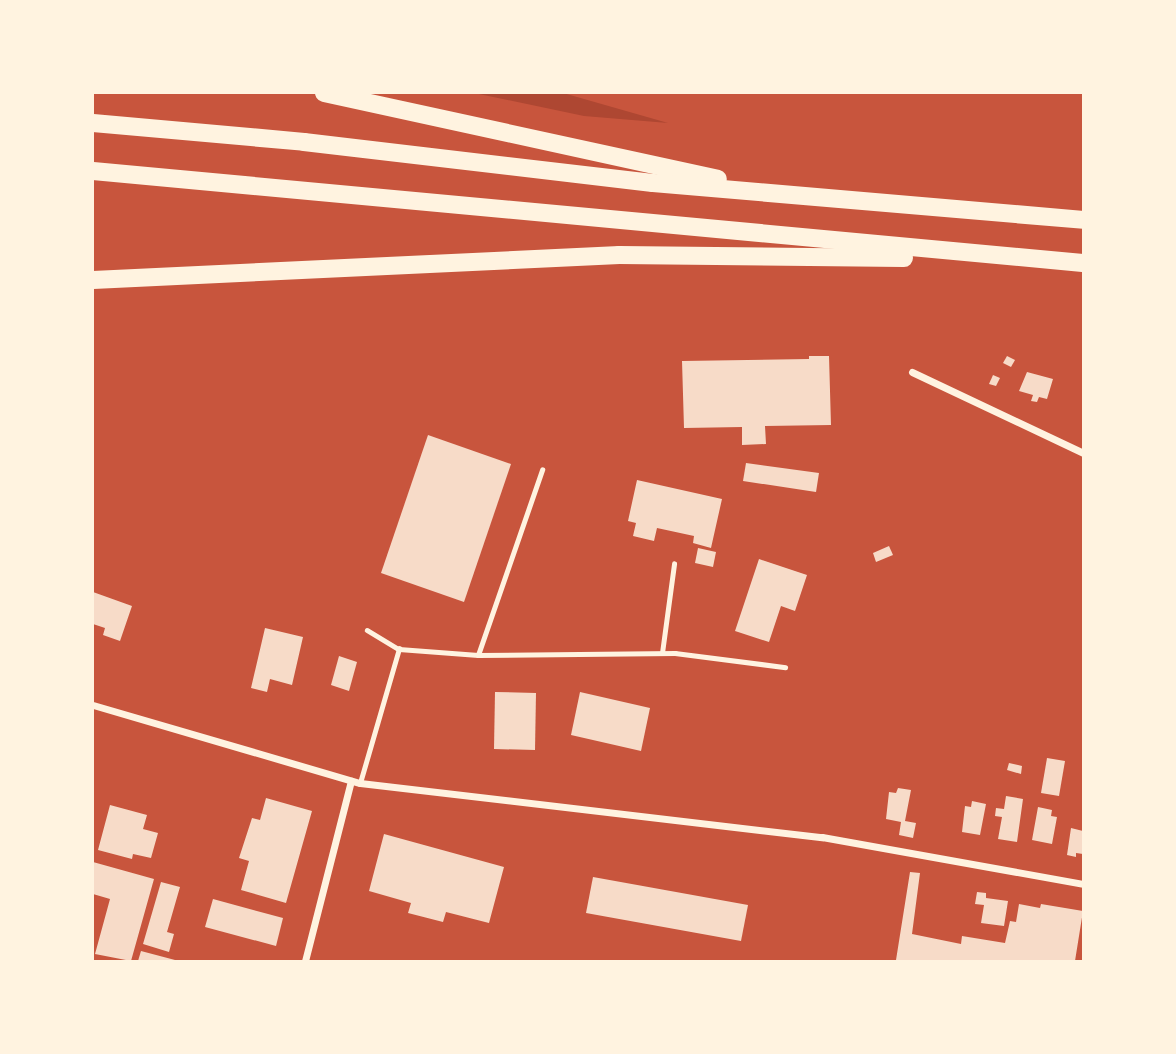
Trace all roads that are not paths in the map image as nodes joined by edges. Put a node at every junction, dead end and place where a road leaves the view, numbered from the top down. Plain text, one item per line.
1 (324, 93) edge
2 (93, 123) edge
3 (93, 172) edge
4 (793, 195) junction
5 (1083, 220) edge
6 (1035, 259) junction
7 (1083, 263) edge
8 (93, 280) edge
9 (912, 372) dead end
10 (1083, 453) edge
11 (542, 470) dead end
12 (674, 564) dead end
13 (367, 630) dead end
14 (399, 649) junction
15 (662, 653) junction
16 (478, 655) junction
17 (785, 667) dead end
18 (93, 705) edge
19 (351, 781) junction
20 (360, 783) junction
21 (1083, 884) edge
22 (305, 961) edge

1 - 4 highway
2 - 4 highway
3 - 6 highway
4 - 5 highway
6 - 7 highway
6 - 8 highway
9 - 10 street
11 - 16 lane
12 - 15 lane
13 - 14 lane
14 - 16 lane
14 - 20 lane
15 - 16 lane
15 - 17 lane
18 - 19 street
19 - 20 street
19 - 22 street
20 - 21 street

